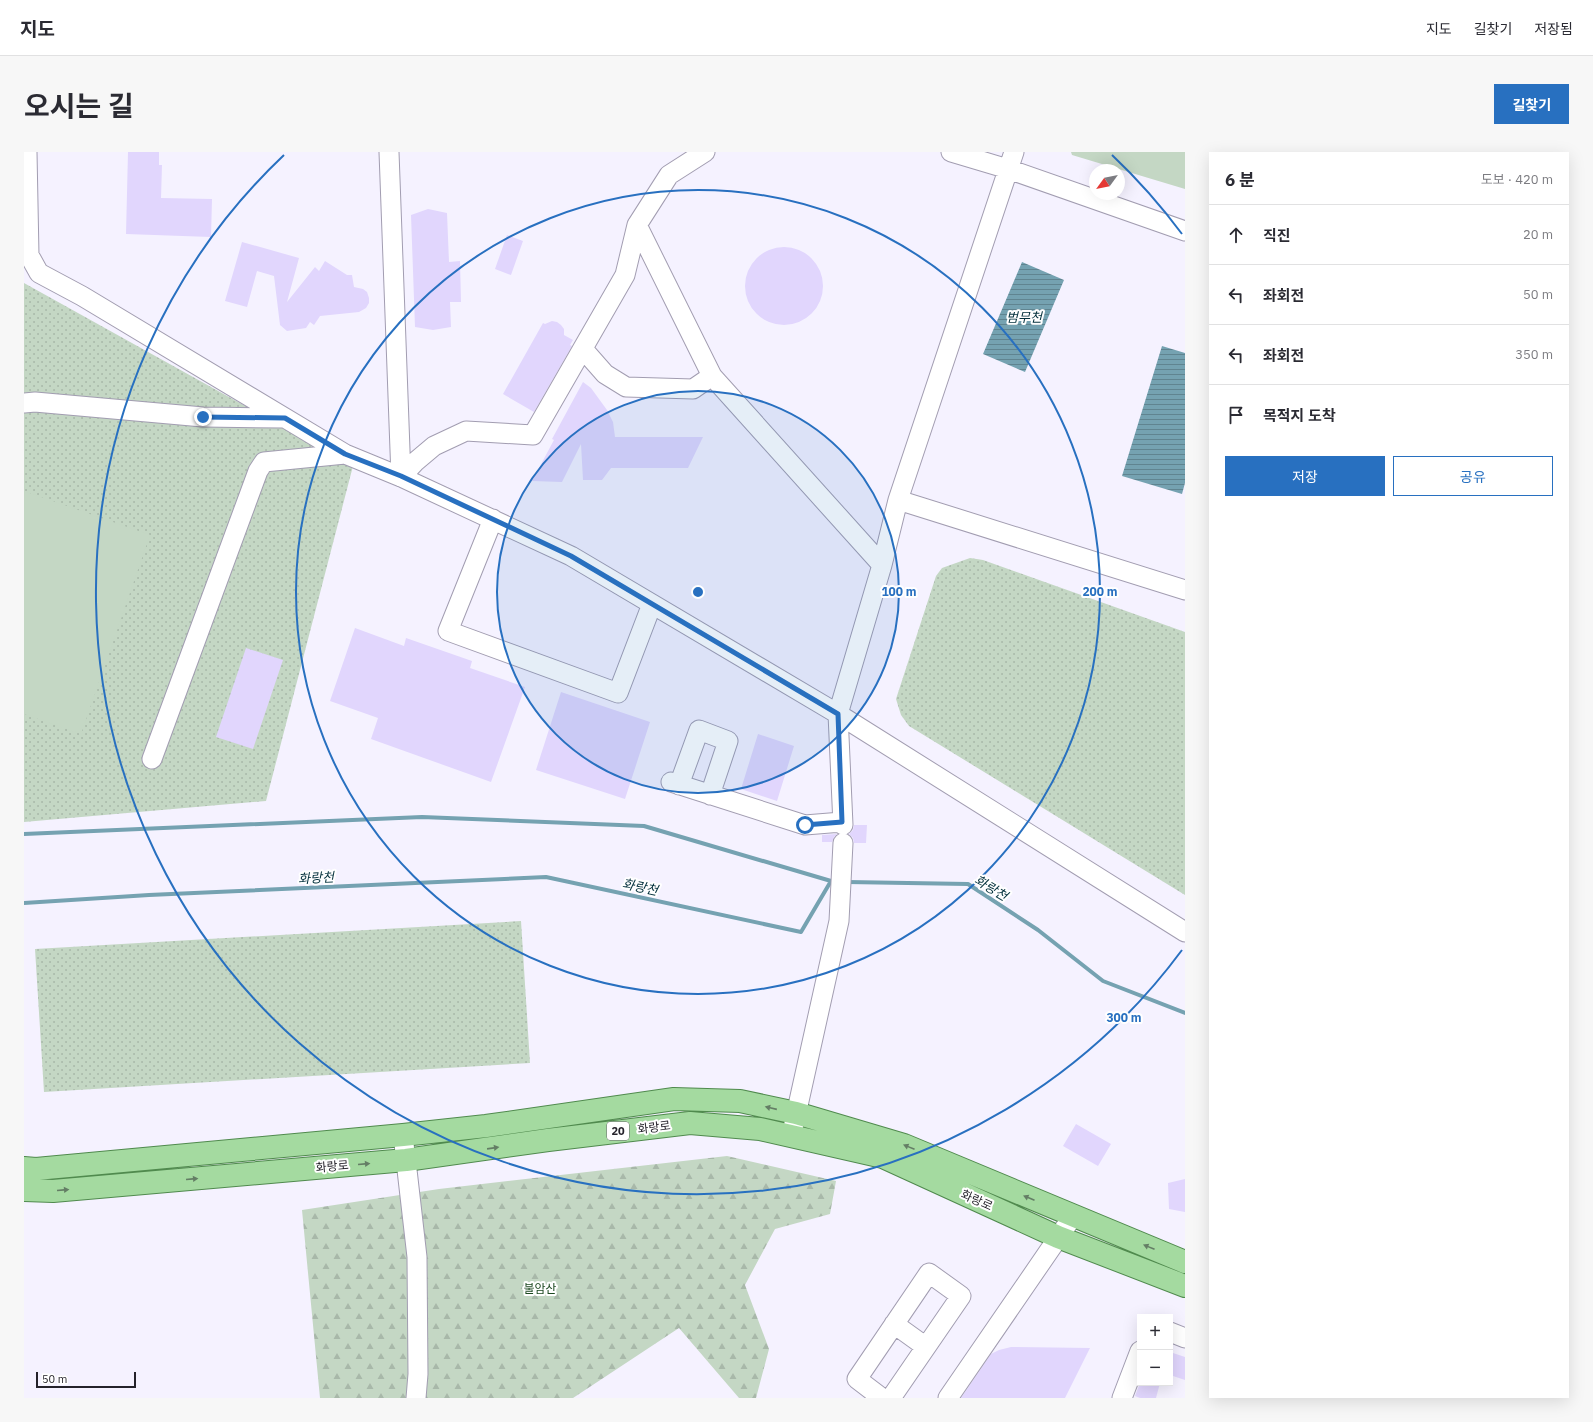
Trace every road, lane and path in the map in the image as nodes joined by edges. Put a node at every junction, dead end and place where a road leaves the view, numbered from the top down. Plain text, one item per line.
1 (27, 152) edge
2 (389, 152) edge
3 (704, 152) edge
4 (951, 152) edge
5 (1011, 161) edge
6 (637, 226) junction
7 (1185, 231) edge
8 (583, 349) junction
9 (712, 376) junction
10 (24, 403) edge
11 (285, 418) junction
12 (345, 454) junction
13 (401, 476) junction
14 (898, 500) junction
15 (492, 519) junction
16 (882, 565) junction
17 (1185, 590) edge
18 (652, 604) junction
19 (838, 714) junction
20 (152, 759) dead end
21 (710, 795) junction
22 (843, 833) junction
23 (1185, 932) edge
24 (796, 1113) junction
25 (403, 1135) junction
26 (792, 1135) junction
27 (406, 1160) junction
28 (24, 1168) edge
29 (24, 1190) edge
30 (1072, 1216) junction
31 (1058, 1237) junction
32 (1185, 1262) edge
33 (1185, 1286) edge
34 (894, 1324) junction
35 (1173, 1333) edge
36 (1185, 1338) edge
37 (926, 1347) junction
38 (1137, 1359) edge
39 (416, 1398) edge
40 (882, 1398) edge
41 (891, 1398) edge
42 (948, 1398) edge
43 (1122, 1398) edge

1 - 11 street
2 - 13 street
3 - 6 street
4 - 5 street
5 - 7 street
5 - 14 street
6 - 8 street
6 - 9 street
8 - 9 street
8 - 13 street
9 - 16 street
10 - 11 street
11 - 12 street
12 - 13 street
12 - 20 street
13 - 15 street
14 - 16 street
14 - 17 street
15 - 18 street
15 - 18 street
16 - 19 street
18 - 19 street
19 - 22 street
19 - 23 street
21 - 21 street
21 - 22 street
22 - 24 street
24 -> 25 main road, 화랑로 / 20
24 - 26 street
30 -> 24 main road, 화랑로 / 20
25 - 27 street
25 - 28 main road, 화랑로 / 20
27 -> 26 main road, 화랑로 / 20
26 - 31 main road, 화랑로 / 20
29 -> 27 main road, 화랑로 / 20
27 - 39 street
30 - 31 street
32 -> 30 main road, 화랑로 / 20
31 - 33 main road, 화랑로 / 20
31 - 42 street
34 - 37 street
34 - 37 street
34 - 40 street
35 - 36 street
37 - 41 street
38 - 43 street

